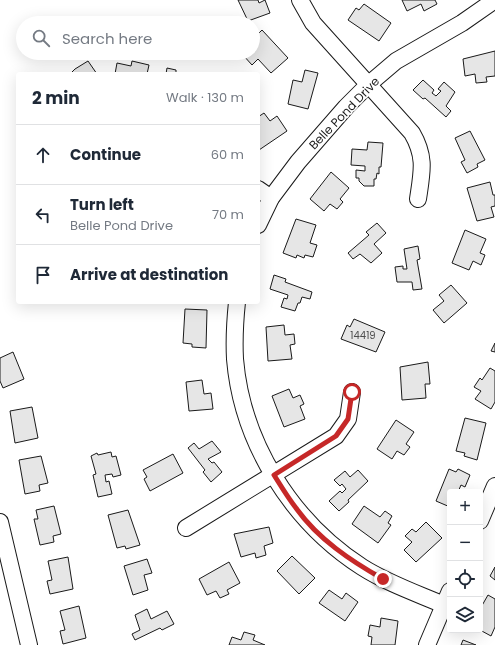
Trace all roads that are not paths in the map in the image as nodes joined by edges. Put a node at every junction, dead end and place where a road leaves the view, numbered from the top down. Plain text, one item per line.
1 (300, 0) edge
2 (495, 0) edge
3 (369, 84) junction
4 (265, 193) edge
5 (418, 199) dead end
6 (260, 216) edge
7 (236, 304) edge
8 (352, 392) dead end
9 (274, 475) junction
10 (495, 486) edge
11 (483, 514) edge
12 (0, 522) edge
13 (186, 528) dead end
14 (447, 598) edge
15 (29, 645) edge
16 (427, 645) edge

1 - 3 street
2 - 3 street, Belle Pond Drive
3 - 4 street, Belle Pond Drive
3 - 5 street
4 - 6 street, Belle Pond Drive
7 - 9 street
8 - 9 street
9 - 13 street
9 - 14 street
10 - 11 street
12 - 15 street
14 - 16 street

